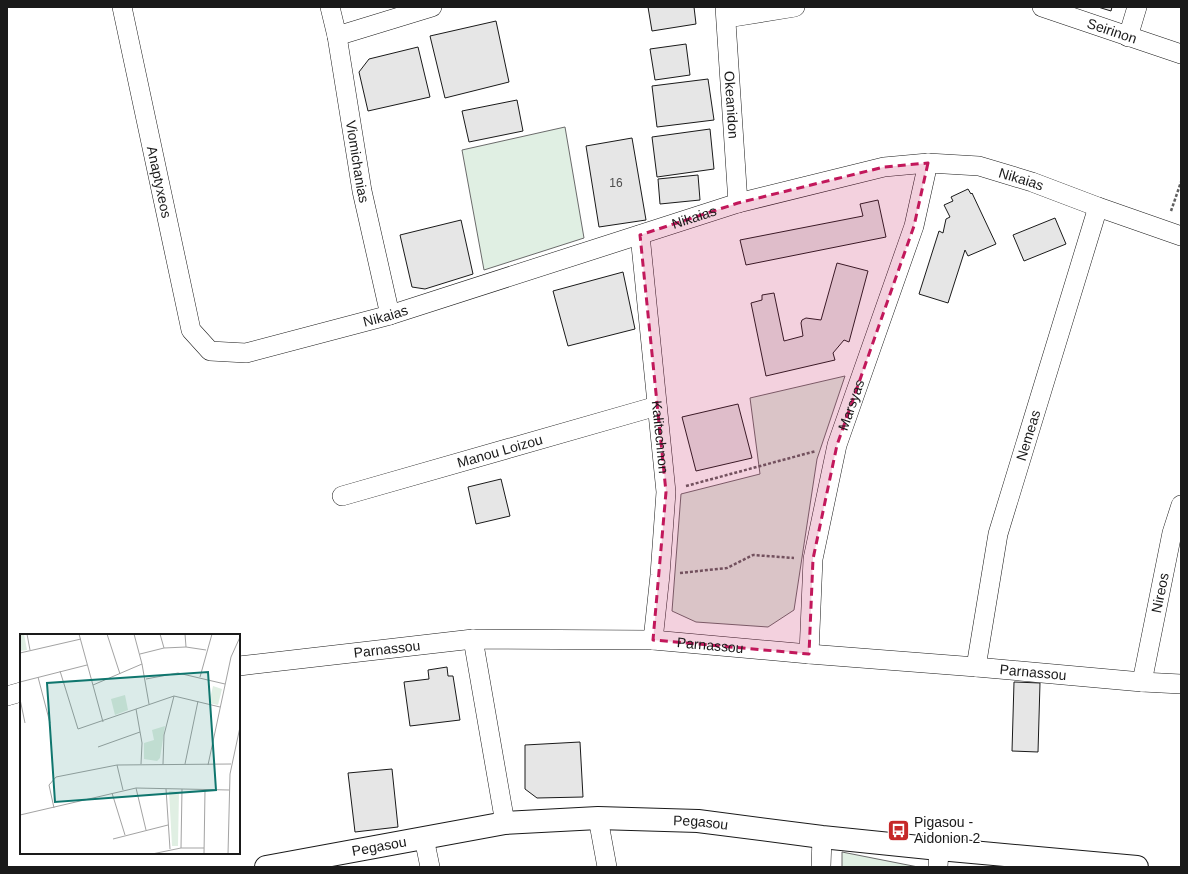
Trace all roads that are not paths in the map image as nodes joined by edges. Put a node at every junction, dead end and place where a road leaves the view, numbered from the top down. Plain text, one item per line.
1 (122, 7) edge
2 (330, 7) edge
3 (432, 7) edge
4 (795, 7) edge
5 (1042, 7) edge
6 (1137, 7) edge
7 (726, 13) edge
8 (337, 36) junction
9 (1128, 37) junction
10 (1181, 54) edge
11 (928, 163) junction
12 (738, 203) junction
13 (1098, 207) junction
14 (1172, 233) edge
15 (640, 235) junction
16 (390, 315) junction
17 (210, 352) joint
18 (657, 406) junction
19 (342, 496) dead end
20 (1181, 506) edge
21 (473, 640) junction
22 (653, 640) junction
23 (809, 654) junction
24 (240, 666) edge
25 (976, 667) junction
26 (1142, 682) junction
27 (1181, 684) edge
28 (20, 692) edge
29 (7, 696) edge
30 (598, 818) junction
31 (505, 823) junction
32 (822, 837) junction
33 (424, 838) junction
34 (938, 858) edge
35 (1107, 866) edge
36 (266, 867) edge
37 (430, 867) edge
38 (607, 867) edge
39 (821, 867) edge
40 (1137, 867) edge

1 - 17 street, Anaptyxeos
2 - 8 street, Viomichanias
3 - 8 street
4 - 7 street
5 - 9 street, Seirinon
6 - 9 street
7 - 12 street, Okeanidon
8 - 16 street, Viomichanias
9 - 10 street, Seirinon
11 - 12 street, Nikaias
11 - 13 street, Nikaias
11 - 23 street, Marsyas
12 - 15 street, Nikaias
13 - 14 street, Nikaias
13 - 25 street, Nemeas
15 - 16 street, Nikaias
15 - 18 street, Kalitechnon
16 - 17 street, Nikaias
18 - 19 street, Manou Loizou
18 - 22 street, Kalitechnon
20 - 26 street, Nireos
21 - 22 street, Parnassou
21 - 24 street, Parnassou
21 - 31 street
22 - 23 street, Parnassou
23 - 25 street, Parnassou
25 - 26 street, Parnassou
26 - 27 street, Parnassou
28 - 29 street
30 - 31 street, Pegasou
30 - 32 street, Pegasou
30 - 38 street
31 - 33 street, Pegasou
32 - 34 street, Pegasou
32 - 39 street
33 - 36 street, Pegasou
33 - 37 street
34 - 35 street, Pegasou
35 - 40 street, Pegasou

